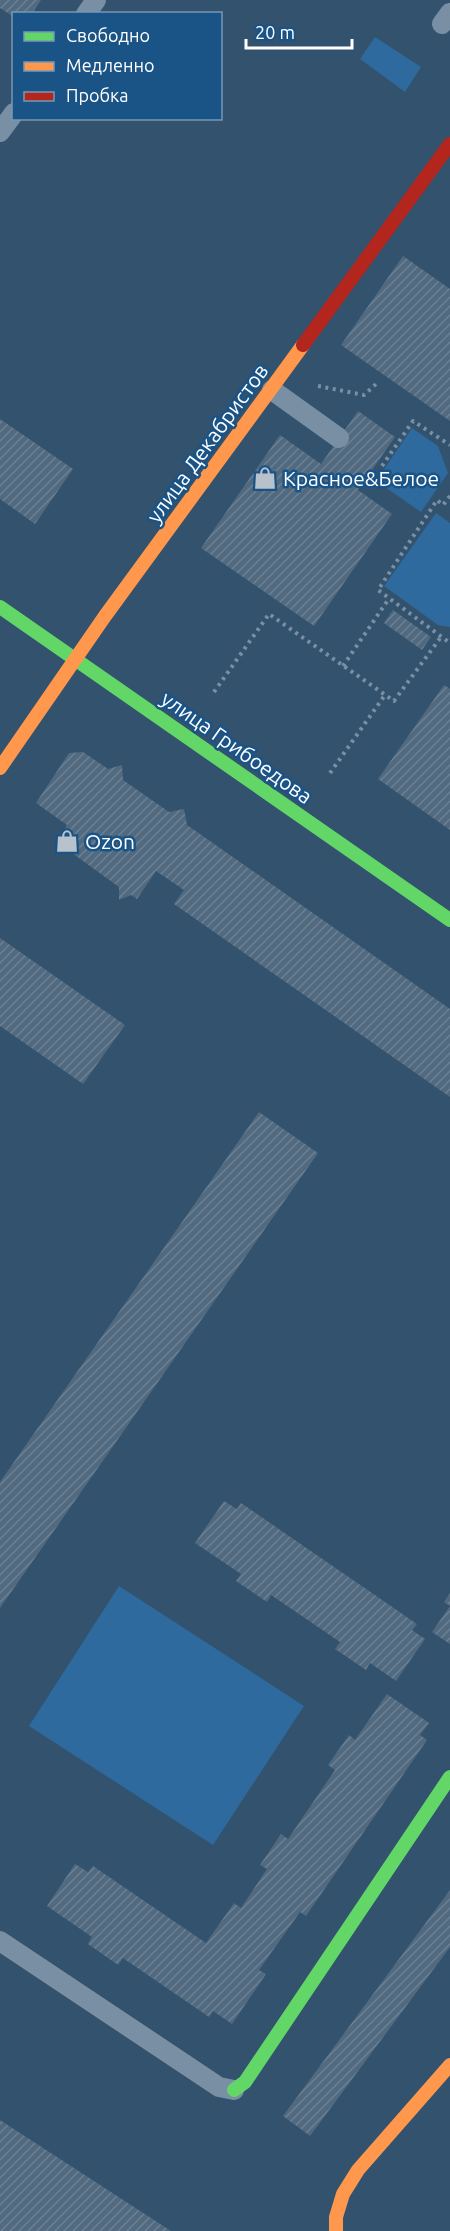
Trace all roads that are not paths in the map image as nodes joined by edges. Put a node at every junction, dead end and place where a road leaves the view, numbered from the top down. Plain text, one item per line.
1 (12, 117) edge
2 (0, 132) edge
3 (450, 144) edge
4 (272, 390) junction
5 (339, 438) dead end
6 (0, 607) edge
7 (75, 660) junction
8 (0, 768) edge
9 (450, 920) edge
10 (450, 1777) edge
11 (0, 1941) edge
12 (450, 2065) edge
13 (234, 2090) joint
14 (336, 2231) edge

1 - 2 lane
3 - 4 street, улица Декабристов
4 - 5 lane
4 - 7 street, улица Декабристов
6 - 7 street, улица Грибоедова
7 - 8 street, улица Декабристов
7 - 9 street, улица Грибоедова
10 - 13 street
11 - 13 lane
12 - 14 street

